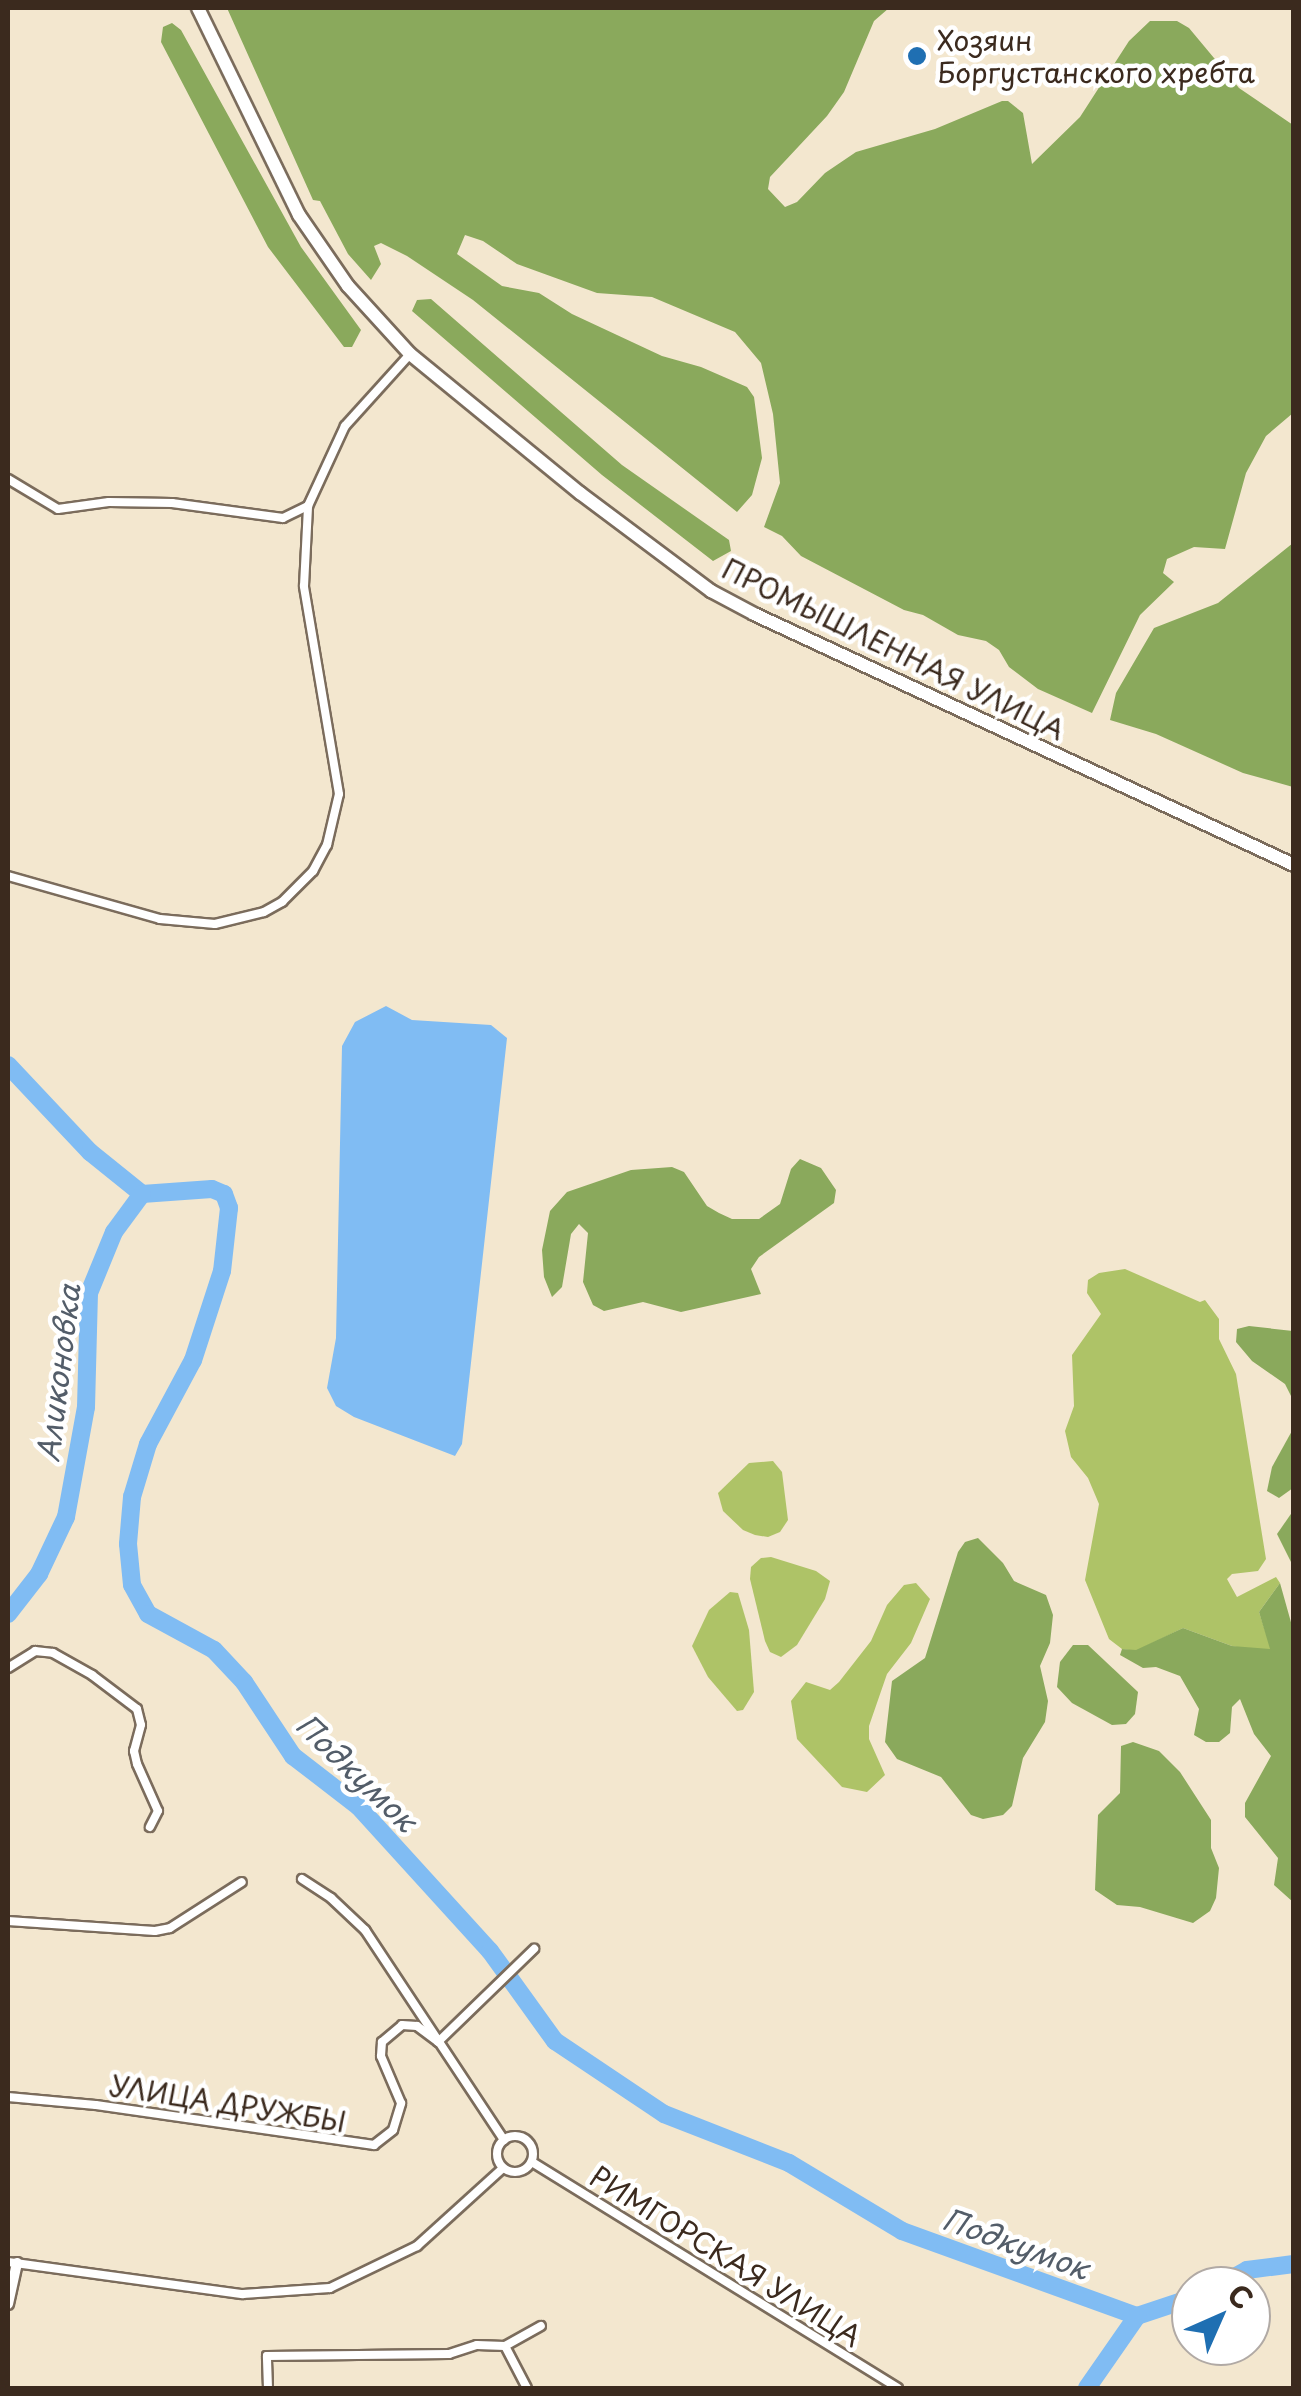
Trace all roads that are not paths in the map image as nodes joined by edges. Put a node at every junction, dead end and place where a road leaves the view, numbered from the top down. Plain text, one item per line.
1 (198, 8) edge
2 (410, 354) junction
3 (8, 478) edge
4 (308, 506) junction
5 (1294, 865) edge
6 (8, 876) edge
7 (8, 1668) edge
8 (150, 1827) dead end
9 (302, 1879) dead end
10 (242, 1882) dead end
11 (8, 1921) edge
12 (534, 1948) dead end
13 (438, 2042) junction
14 (8, 2098) edge
15 (504, 2140) junction
16 (532, 2162) junction
17 (503, 2168) junction
18 (12, 2262) edge
19 (8, 2304) edge
20 (541, 2326) dead end
21 (505, 2346) junction
22 (268, 2388) edge
23 (527, 2388) edge
24 (898, 2388) edge

1 - 2 main road, ПРОМЫШЛЕННАЯ УЛИЦА
2 - 4 street
2 - 5 main road, ПРОМЫШЛЕННАЯ УЛИЦА
3 - 4 street
4 - 6 street
7 - 8 street
9 - 13 street
10 - 11 street
12 - 13 street
13 - 14 street, УЛИЦА ДРУЖБЫ
13 - 15 street
15 - 16 street
15 - 17 street
16 - 17 street
16 - 24 street, РИМГОРСКАЯ УЛИЦА
17 - 18 street
18 - 19 street
20 - 21 street
21 - 22 street
21 - 23 street

